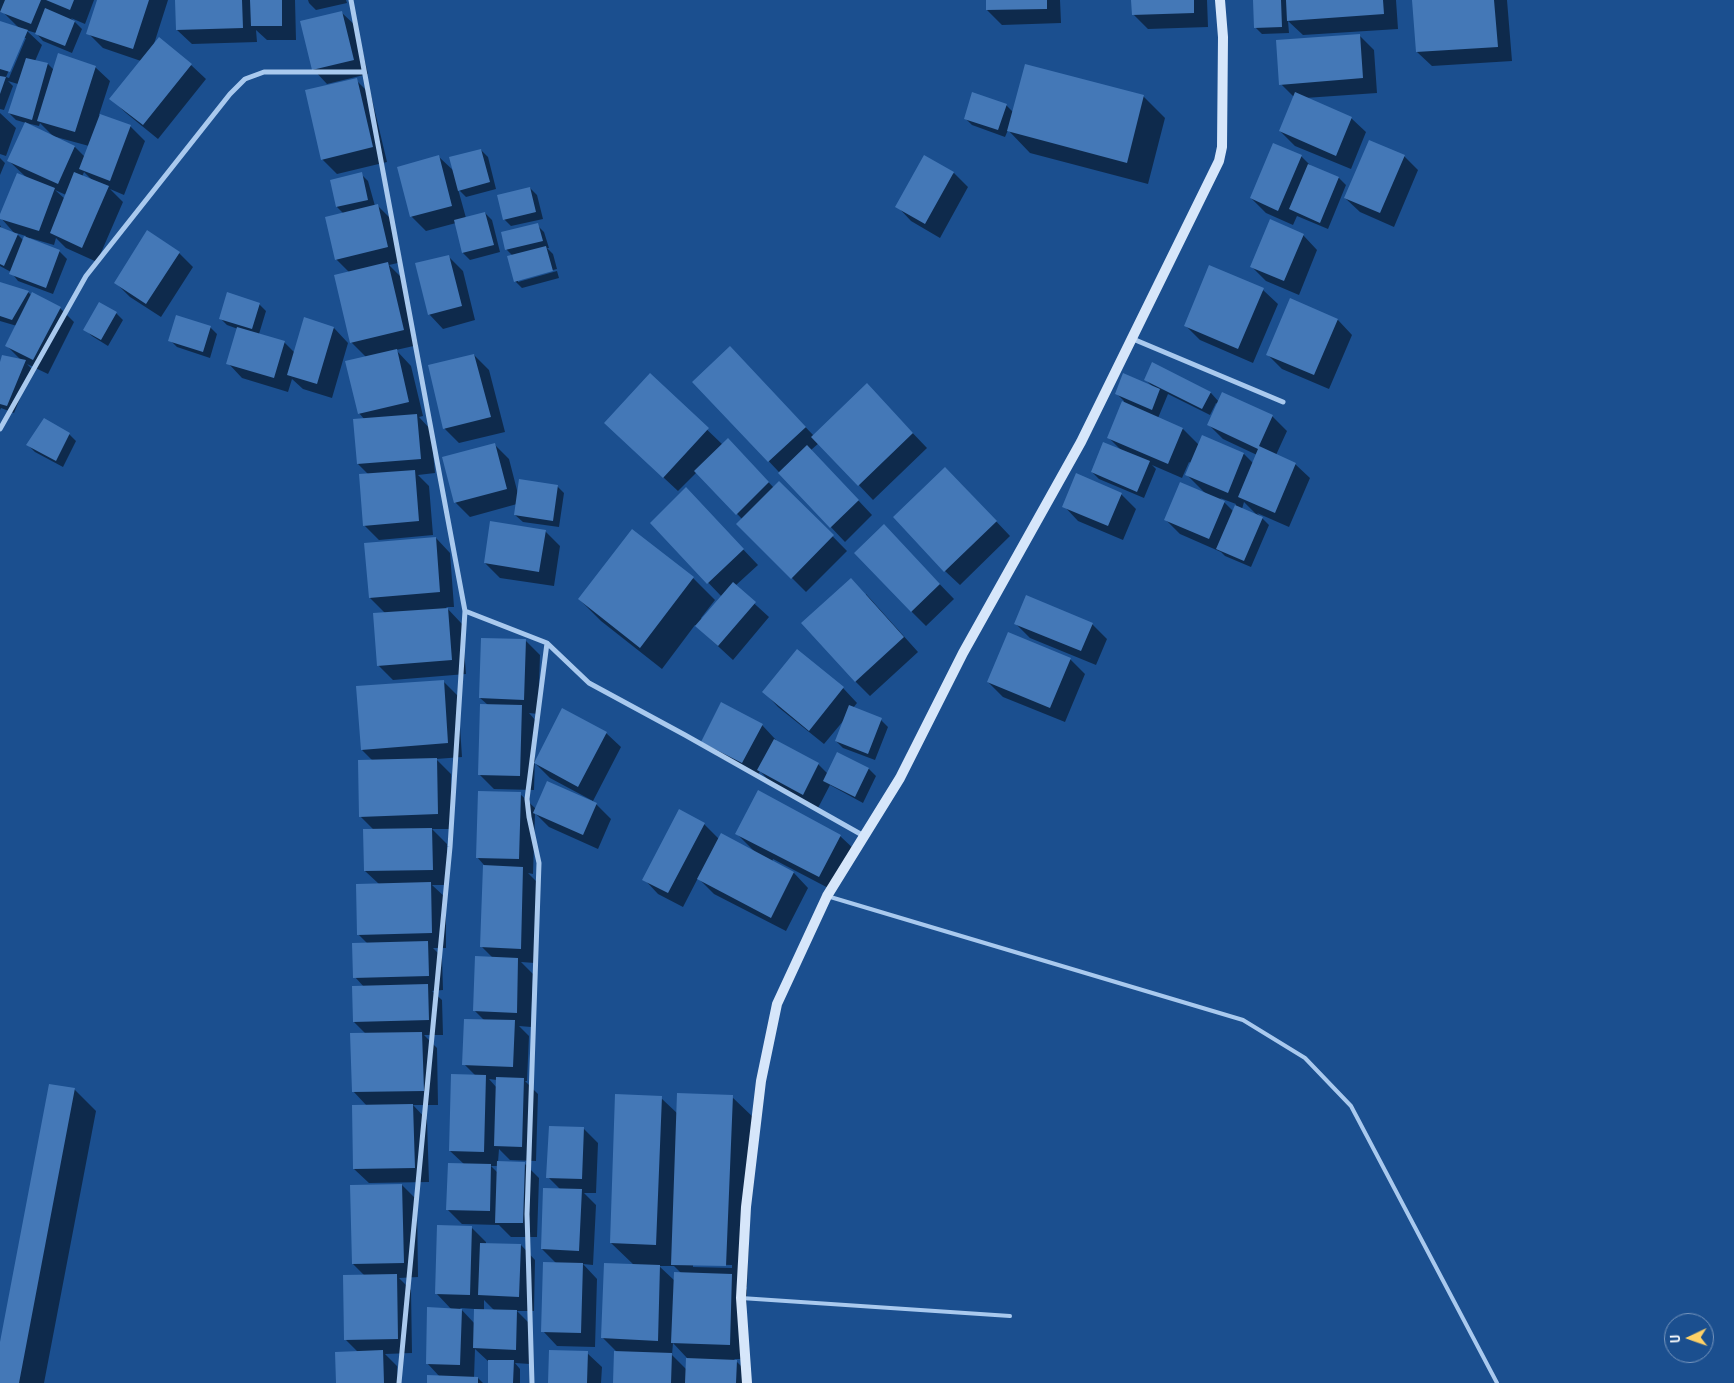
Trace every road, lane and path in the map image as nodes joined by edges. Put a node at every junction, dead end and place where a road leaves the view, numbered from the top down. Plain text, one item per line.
1 (351, 0) edge
2 (1220, 0) edge
3 (364, 72) junction
4 (1132, 340) junction
5 (1283, 402) dead end
6 (0, 429) edge
7 (465, 610) junction
8 (547, 643) junction
9 (864, 836) junction
10 (828, 896) junction
11 (741, 1298) junction
12 (1010, 1316) dead end
13 (399, 1383) edge
14 (532, 1383) edge
15 (747, 1383) edge
16 (1497, 1383) edge

1 - 3 street
2 - 4 street
3 - 6 street
3 - 7 street
4 - 5 street
4 - 9 street
7 - 8 street
7 - 13 street
8 - 9 street
8 - 14 street
9 - 10 street
10 - 11 street
10 - 16 lane
11 - 12 lane
11 - 15 street

